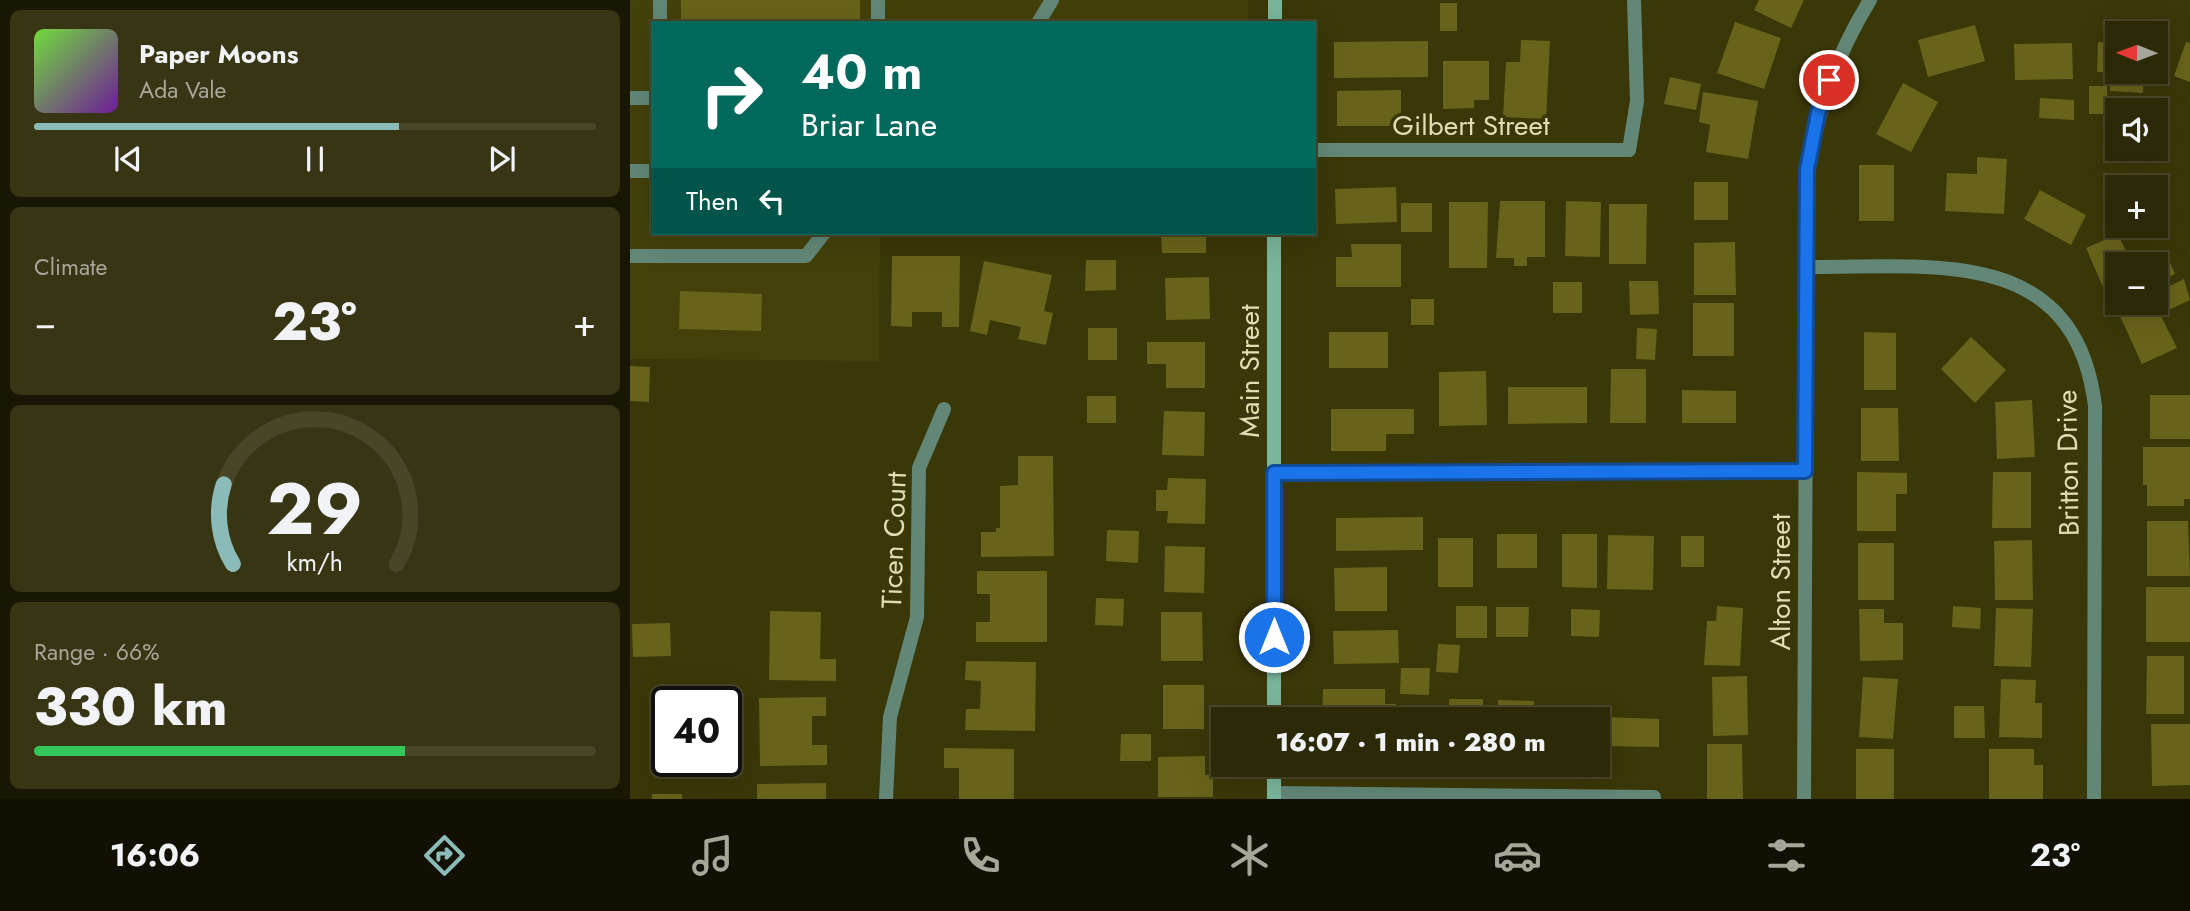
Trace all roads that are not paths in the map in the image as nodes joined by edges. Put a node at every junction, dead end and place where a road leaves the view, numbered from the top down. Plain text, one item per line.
1 (660, 0) edge
2 (878, 0) edge
3 (1052, 0) edge
4 (1275, 0) edge
5 (1634, 0) edge
6 (1870, 0) edge
7 (660, 21) edge
8 (878, 21) edge
9 (1039, 21) edge
10 (1275, 21) edge
11 (630, 98) edge
12 (651, 98) edge
13 (1316, 150) edge
14 (630, 170) edge
15 (651, 171) edge
16 (822, 235) edge
17 (1274, 235) edge
18 (630, 256) edge
19 (1807, 267) junction
20 (944, 409) dead end
21 (1805, 471) junction
22 (1274, 473) junction
23 (1274, 707) edge
24 (1274, 777) edge
25 (1274, 796) edge
26 (1654, 797) edge
27 (886, 799) edge
28 (1804, 799) edge
29 (2094, 799) edge

1 - 7 street
2 - 8 street
3 - 9 street
4 - 10 street
5 - 13 street, Gilbert Street
6 - 19 street, Alton Street
11 - 12 street
14 - 15 street
16 - 18 street
17 - 22 street, Main Street
19 - 21 street, Alton Street
19 - 29 street, Britton Drive
20 - 27 street, Ticen Court
21 - 22 street
21 - 28 street, Alton Street
22 - 23 street, Main Street
24 - 25 street
25 - 26 street

